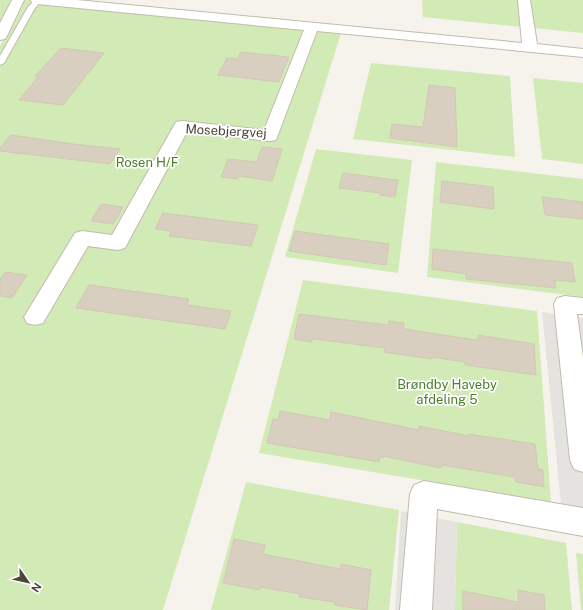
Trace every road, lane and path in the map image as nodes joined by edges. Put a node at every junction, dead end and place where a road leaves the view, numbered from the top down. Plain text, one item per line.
1 (18, 0) edge
2 (38, 0) edge
3 (149, 0) edge
4 (524, 0) edge
5 (137, 9) junction
6 (312, 27) junction
7 (0, 36) edge
8 (530, 48) junction
9 (583, 53) edge
10 (0, 63) edge
11 (583, 306) edge
12 (35, 317) dead end
13 (583, 460) edge
14 (583, 522) edge
15 (416, 610) edge

1 - 7 street
2 - 5 street
2 - 10 lane
3 - 5 street
4 - 8 street
5 - 6 street
6 - 8 street
6 - 12 street, Mosebjergvej
8 - 9 street
11 - 13 street
14 - 15 street

